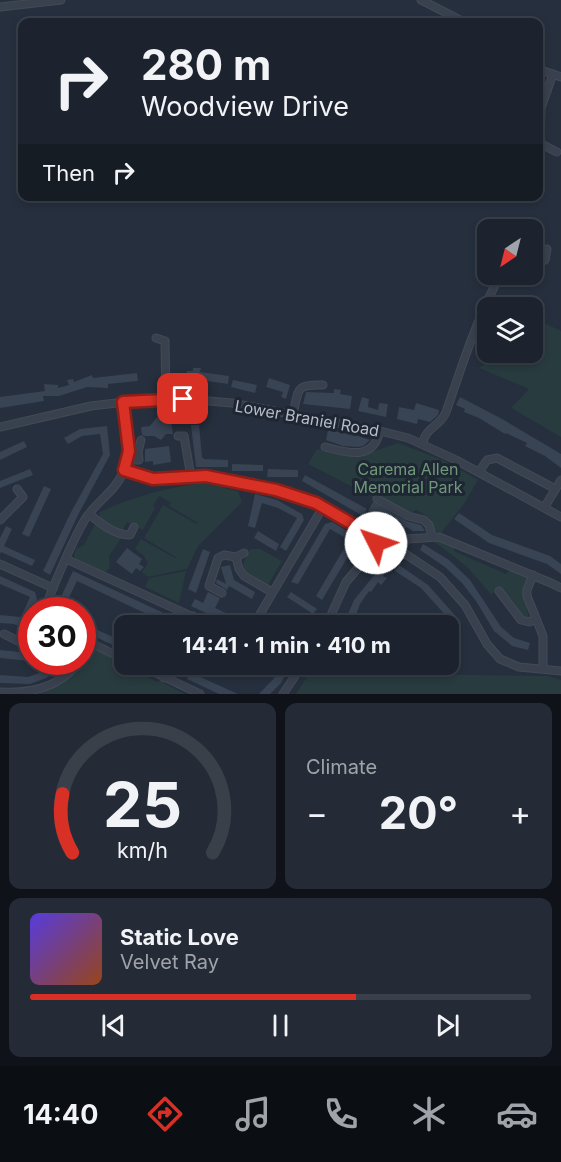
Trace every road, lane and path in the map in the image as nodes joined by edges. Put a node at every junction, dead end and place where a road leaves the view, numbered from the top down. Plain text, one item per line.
1 (61, 0) edge
2 (421, 0) edge
3 (21, 2) edge
4 (0, 7) edge
5 (456, 18) edge
6 (543, 71) edge
7 (553, 74) junction
8 (561, 77) edge
9 (543, 102) edge
10 (543, 145) edge
11 (557, 152) dead end
12 (547, 249) dead end
13 (543, 260) edge
14 (496, 285) edge
15 (156, 338) dead end
16 (323, 385) dead end
17 (166, 399) junction
18 (123, 402) junction
19 (293, 414) junction
20 (0, 428) edge
21 (380, 431) junction
22 (178, 436) dead end
23 (141, 440) dead end
24 (423, 444) junction
25 (325, 447) dead end
26 (128, 460) junction
27 (124, 470) junction
28 (479, 472) junction
29 (190, 477) junction
30 (561, 480) edge
31 (17, 489) dead end
32 (555, 489) edge
33 (377, 499) dead end
34 (323, 507) junction
35 (544, 508) junction
36 (88, 514) junction
37 (561, 517) edge
38 (0, 520) edge
39 (134, 527) dead end
40 (363, 530) junction
41 (432, 536) junction
42 (378, 539) junction
43 (404, 543) junction
44 (399, 550) junction
45 (244, 553) dead end
46 (236, 556) junction
47 (66, 559) junction
48 (0, 564) edge
49 (533, 575) junction
50 (53, 588) junction
51 (561, 588) edge
52 (500, 591) dead end
53 (222, 592) dead end
54 (272, 592) junction
55 (49, 597) edge
56 (191, 615) edge
57 (259, 615) edge
58 (331, 615) edge
59 (536, 619) junction
60 (4, 634) dead end
61 (18, 641) edge
62 (96, 646) edge
63 (114, 654) edge
64 (543, 668) junction
65 (561, 672) edge
66 (67, 675) edge
67 (158, 675) edge
68 (166, 675) edge
69 (296, 675) edge
70 (164, 678) junction
71 (0, 692) edge
72 (200, 694) edge
73 (283, 694) edge

1 - 3 street
2 - 5 street
3 - 4 street
6 - 7 street
7 - 8 street
7 - 9 street
10 - 11 street
12 - 13 street
14 - 24 street
15 - 17 street
16 - 19 street
17 - 18 street, Lower Braniel Road
17 - 19 street, Lower Braniel Road
18 - 20 street, Lower Braniel Road
18 - 26 street
19 - 21 street, Lower Braniel Road
21 - 24 street, Lower Braniel Road
21 - 25 street
22 - 29 street
23 - 26 street
24 - 28 street, Lower Braniel Road
26 - 27 street
27 - 29 street
27 - 36 street
28 - 32 street
28 - 35 street, Lower Braniel Road
29 - 34 street
30 - 32 street
31 - 38 street
32 - 35 street
33 - 41 street
34 - 40 street
34 - 54 street
35 - 37 street, Lower Braniel Road
36 - 39 street
36 - 47 street
40 - 42 street
40 - 43 street
41 - 43 street
41 - 49 street
42 - 44 street
42 - 58 street
43 - 44 street
44 - 64 street
45 - 46 street
46 - 53 street
46 - 54 street
47 - 50 street
47 - 56 street
48 - 50 street
49 - 51 street
49 - 59 street
50 - 55 street
52 - 59 street
54 - 57 street
59 - 64 street
60 - 61 street
62 - 63 street
64 - 65 street
66 - 71 street
67 - 70 street
68 - 70 street
69 - 73 street
70 - 72 street

